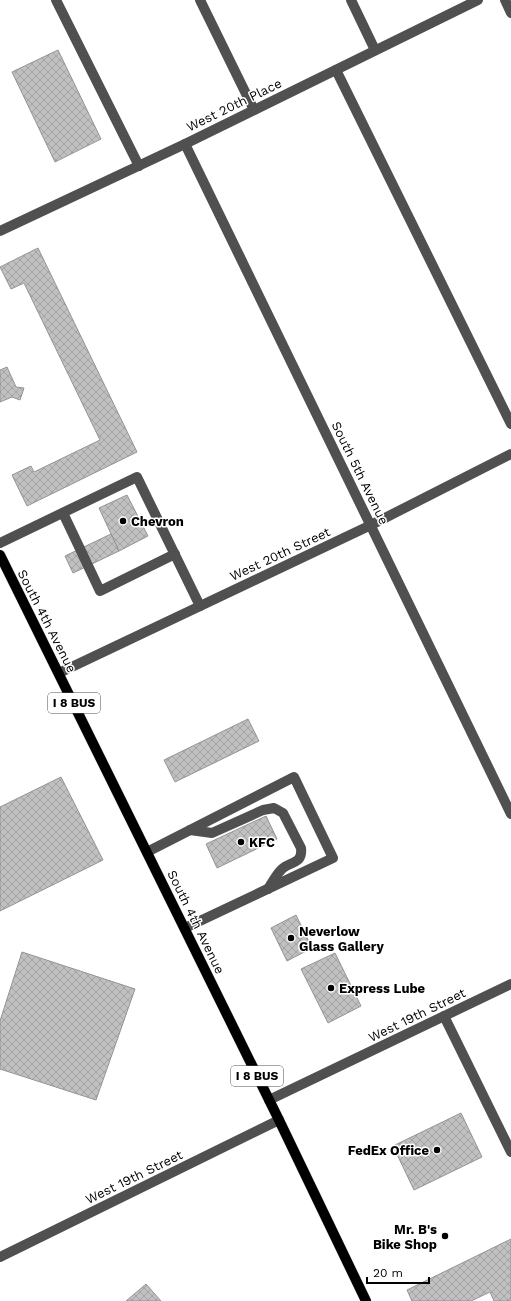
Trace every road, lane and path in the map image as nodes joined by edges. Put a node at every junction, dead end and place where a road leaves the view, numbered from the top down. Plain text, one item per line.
1 (56, 0) edge
2 (200, 0) edge
3 (350, 0) edge
4 (478, 0) edge
5 (505, 0) edge
6 (511, 13) edge
7 (375, 50) junction
8 (336, 70) junction
9 (254, 110) junction
10 (185, 144) junction
11 (139, 166) junction
12 (0, 231) edge
13 (511, 424) edge
14 (511, 454) edge
15 (63, 512) junction
16 (371, 526) junction
17 (0, 543) edge
18 (174, 554) junction
19 (1, 560) edge
20 (200, 606) junction
21 (59, 673) junction
22 (511, 814) edge
23 (190, 830) junction
24 (147, 852) junction
25 (268, 889) junction
26 (185, 928) junction
27 (511, 984) edge
28 (444, 1016) junction
29 (269, 1100) junction
30 (279, 1120) junction
31 (511, 1152) edge
32 (0, 1257) edge
33 (366, 1301) edge

1 - 11 street
2 - 9 street
3 - 7 street
4 - 7 street, West 20th Place
5 - 6 street
7 - 8 street, West 20th Place
8 - 9 street, West 20th Place
8 - 13 street
9 - 10 street, West 20th Place
10 - 11 street, West 20th Place
10 - 16 street, South 5th Avenue
11 - 12 street, West 20th Place
14 - 16 street, West 20th Street
15 - 17 street
15 - 18 street
15 - 18 street
16 - 20 street, West 20th Street
16 - 22 street, South 5th Avenue
18 - 20 street
19 - 21 main road, South 4th Avenue / I 8 BUS
20 - 21 street, West 20th Street
21 - 24 main road, South 4th Avenue / I 8 BUS
23 - 24 street
23 - 25 street
23 - 25 street
24 - 26 main road, South 4th Avenue / I 8 BUS
25 - 26 street
26 - 29 main road, South 4th Avenue / I 8 BUS
27 - 28 street, West 19th Street
28 - 29 street, West 19th Street
28 - 31 street
29 - 30 main road, South 4th Avenue / I 8 BUS
30 - 32 street, West 19th Street
30 - 33 main road, South 4th Avenue / I 8 BUS

